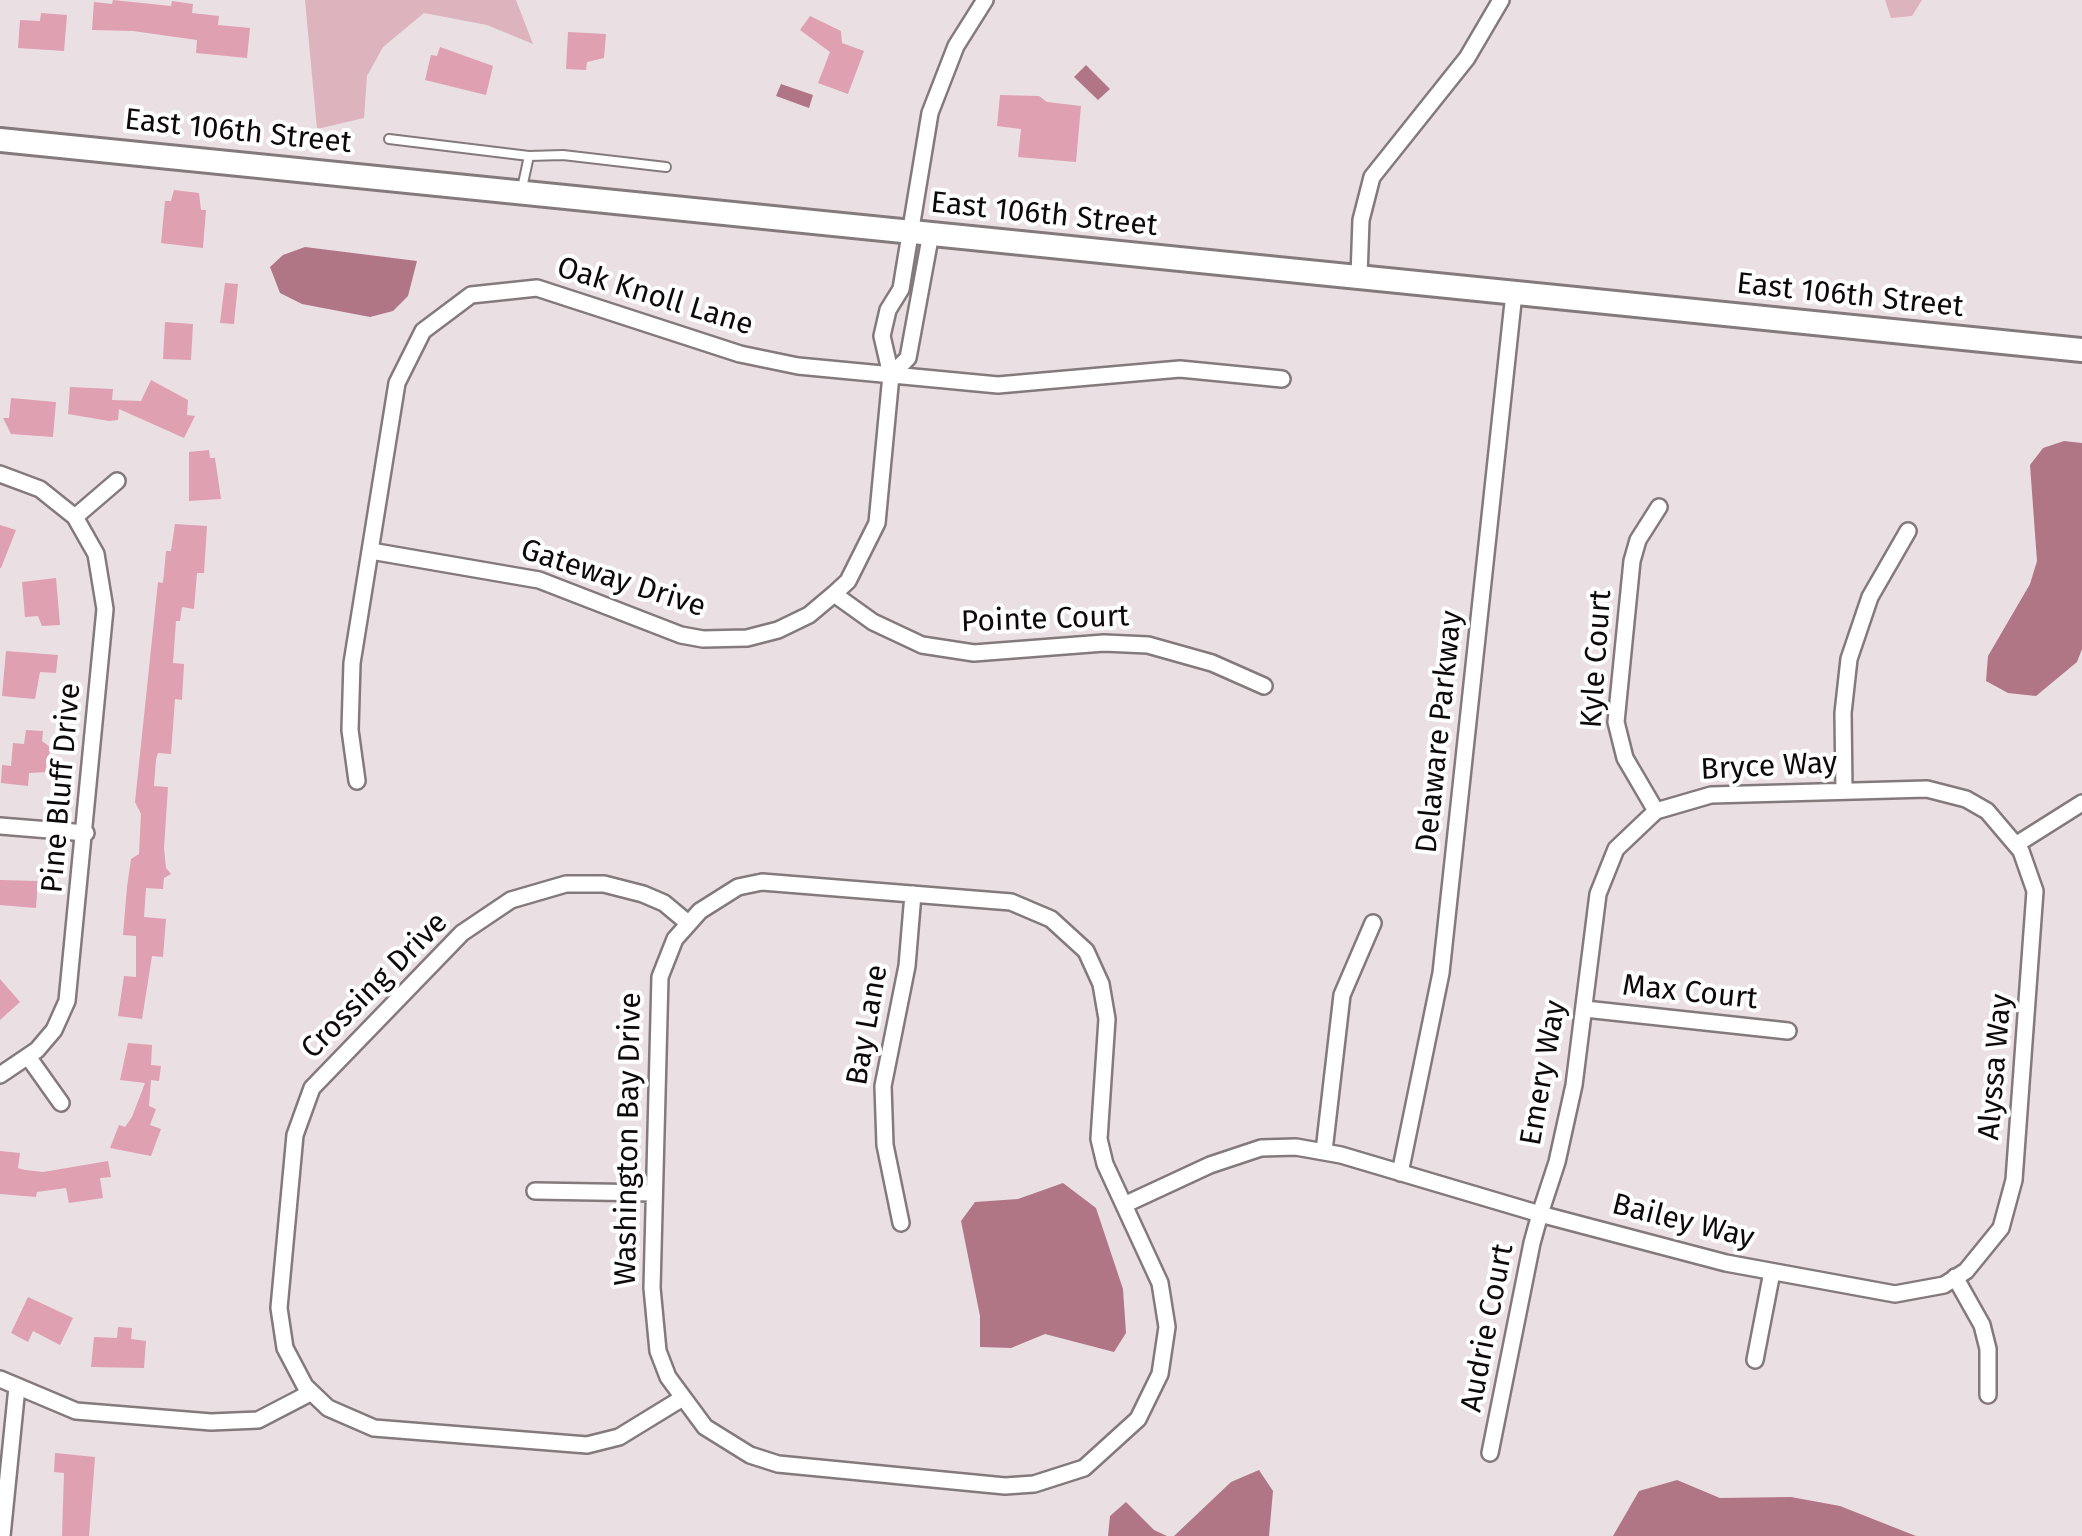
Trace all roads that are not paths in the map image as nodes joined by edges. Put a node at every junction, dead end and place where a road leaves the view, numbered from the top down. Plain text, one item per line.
1 (985, 0) edge
2 (1501, 0) edge
3 (388, 139) dead end
4 (0, 140) edge
5 (529, 156) junction
6 (666, 167) dead end
7 (522, 190) junction
8 (921, 232) junction
9 (1359, 276) junction
10 (1514, 293) junction
11 (2082, 350) edge
12 (891, 375) junction
13 (1282, 379) dead end
14 (0, 474) edge
15 (118, 481) dead end
16 (1659, 507) dead end
17 (75, 517) junction
18 (1908, 531) dead end
19 (370, 552) junction
20 (834, 594) junction
21 (1264, 686) dead end
22 (358, 781) dead end
23 (1844, 790) junction
24 (2082, 802) edge
25 (1656, 811) junction
26 (0, 826) edge
27 (86, 833) junction
28 (2017, 844) junction
29 (913, 894) junction
30 (688, 922) junction
31 (1372, 923) dead end
32 (1592, 939) joint
33 (1586, 1010) junction
34 (1788, 1031) dead end
35 (29, 1058) junction
36 (0, 1074) edge
37 (62, 1103) dead end
38 (1324, 1151) junction
39 (1400, 1173) junction
40 (535, 1190) dead end
41 (654, 1194) junction
42 (1126, 1204) junction
43 (1540, 1214) junction
44 (900, 1223) dead end
45 (1772, 1272) junction
46 (1955, 1277) junction
47 (1755, 1360) dead end
48 (0, 1379) edge
49 (17, 1387) junction
50 (310, 1393) junction
51 (1988, 1396) dead end
52 (681, 1399) junction
53 (1490, 1453) dead end
54 (2, 1536) edge

1 - 8 street
2 - 9 street
3 - 5 lane
4 - 7 main road, East 106th Street
5 - 6 lane
5 - 7 lane
7 - 8 main road, East 106th Street
8 - 9 main road, East 106th Street
8 - 12 street, Gateway Drive
8 - 12 street, Gateway Drive
9 - 10 main road, East 106th Street
10 - 11 main road, East 106th Street
10 - 39 street, Delaware Parkway
12 - 13 street, Oak Knoll Lane
12 - 19 street, Oak Knoll Lane
12 - 20 street, Gateway Drive
14 - 17 street, Pine Bluff Drive
15 - 17 street
16 - 25 street, Kyle Court
17 - 27 street, Pine Bluff Drive
18 - 23 street
19 - 20 street, Gateway Drive
19 - 22 street, Oak Knoll Lane
20 - 21 street, Pointe Court
23 - 25 street, Bryce Way
23 - 28 street, Bryce Way
24 - 28 street
25 - 32 street, Bryce Way
26 - 27 street
27 - 35 street, Pine Bluff Drive
28 - 46 street, Alyssa Way
29 - 30 street, Washington Bay Drive
29 - 42 street, Washington Bay Drive
29 - 44 street, Bay Lane
30 - 41 street, Washington Bay Drive
30 - 50 street, Crossing Drive
31 - 38 street
32 - 33 street, Emery Way
33 - 34 street, Max Court
33 - 43 street, Emery Way
35 - 36 street, Pine Bluff Drive
35 - 37 street
38 - 39 street, Bailey Way
38 - 42 street, Bailey Way
39 - 43 street, Bailey Way
40 - 41 street
41 - 52 street, Washington Bay Drive
42 - 52 street, Washington Bay Drive
43 - 45 street, Bailey Way
43 - 53 street, Audrie Court
45 - 46 street, Bailey Way
45 - 47 street
46 - 51 street
48 - 49 street
49 - 50 street
49 - 54 street
50 - 52 street, Crossing Drive

